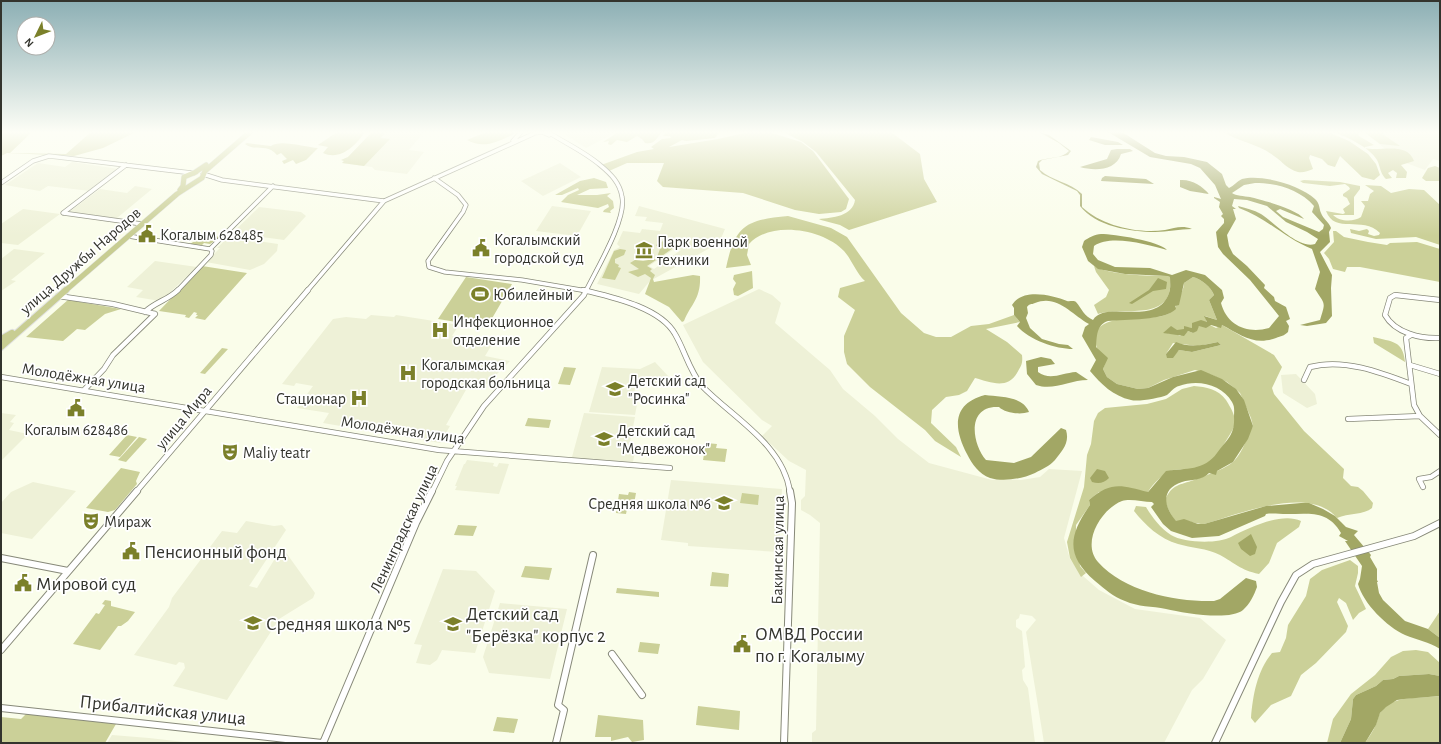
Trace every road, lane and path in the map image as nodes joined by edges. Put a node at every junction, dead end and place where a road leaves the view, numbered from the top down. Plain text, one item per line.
1 (25, 167) edge
2 (124, 167) edge
3 (137, 167) edge
4 (204, 167) edge
5 (210, 167) edge
6 (459, 167) edge
7 (600, 167) edge
8 (165, 171) junction
9 (193, 173) junction
10 (203, 174) junction
11 (434, 178) junction
12 (222, 180) junction
13 (184, 181) junction
14 (197, 181) junction
15 (1, 183) edge
16 (273, 186) junction
17 (177, 194) junction
18 (384, 201) junction
19 (142, 224) junction
20 (128, 236) junction
21 (210, 249) junction
22 (587, 290) junction
23 (58, 296) junction
24 (1440, 300) edge
25 (145, 312) junction
26 (22, 327) junction
27 (1411, 335) junction
28 (1440, 338) edge
29 (1, 339) edge
30 (1, 347) edge
31 (1410, 366) junction
32 (1440, 374) edge
33 (1, 377) edge
34 (1304, 380) dead end
35 (1411, 384) junction
36 (84, 390) junction
37 (205, 411) junction
38 (1420, 416) junction
39 (1348, 419) dead end
40 (1440, 435) edge
41 (454, 451) junction
42 (670, 468) dead end
43 (1440, 471) edge
44 (1423, 487) dead end
45 (1440, 523) edge
46 (593, 555) dead end
47 (1, 558) edge
48 (68, 571) junction
49 (1, 650) edge
50 (612, 654) dead end
51 (642, 694) dead end
52 (1, 708) edge
53 (322, 743) edge
54 (556, 743) edge
55 (784, 743) edge
56 (1215, 743) edge

1 - 15 street
2 - 19 street
3 - 8 street
4 - 9 main road
5 - 10 main road
6 - 11 street
7 - 22 street, Ленинградская улица
8 - 9 street
8 - 13 street
9 - 10 main road
9 - 13 main road
10 - 12 street
10 - 14 main road
11 - 18 street
11 - 22 street, Бакинская улица
12 - 14 street
12 - 16 street
13 - 14 main road
13 - 17 main road
14 - 17 main road
16 - 18 street
16 - 21 street
17 - 19 main road, улица Дружбы Народов
18 - 37 street, улица Мира
19 - 20 main road, улица Дружбы Народов
20 - 21 street
20 - 23 main road, улица Дружбы Народов
21 - 25 street
22 - 41 street, Ленинградская улица
22 - 55 street, Бакинская улица
23 - 25 street
23 - 26 main road, улица Дружбы Народов
24 - 27 street
25 - 36 street
26 - 29 main road
26 - 30 main road, улица Дружбы Народов
27 - 28 street
27 - 31 street
31 - 32 street
31 - 35 street
33 - 36 street, Молодёжная улица
34 - 35 street
35 - 38 street
36 - 37 street, Молодёжная улица
37 - 41 street, Молодёжная улица
37 - 48 street, улица Мира
38 - 39 street
38 - 40 street
41 - 42 street, Молодёжная улица
41 - 53 street, Ленинградская улица
43 - 44 street
45 - 56 street
46 - 54 street
47 - 48 street
48 - 49 street, улица Мира
50 - 51 street
52 - 53 street, Прибалтийская улица

